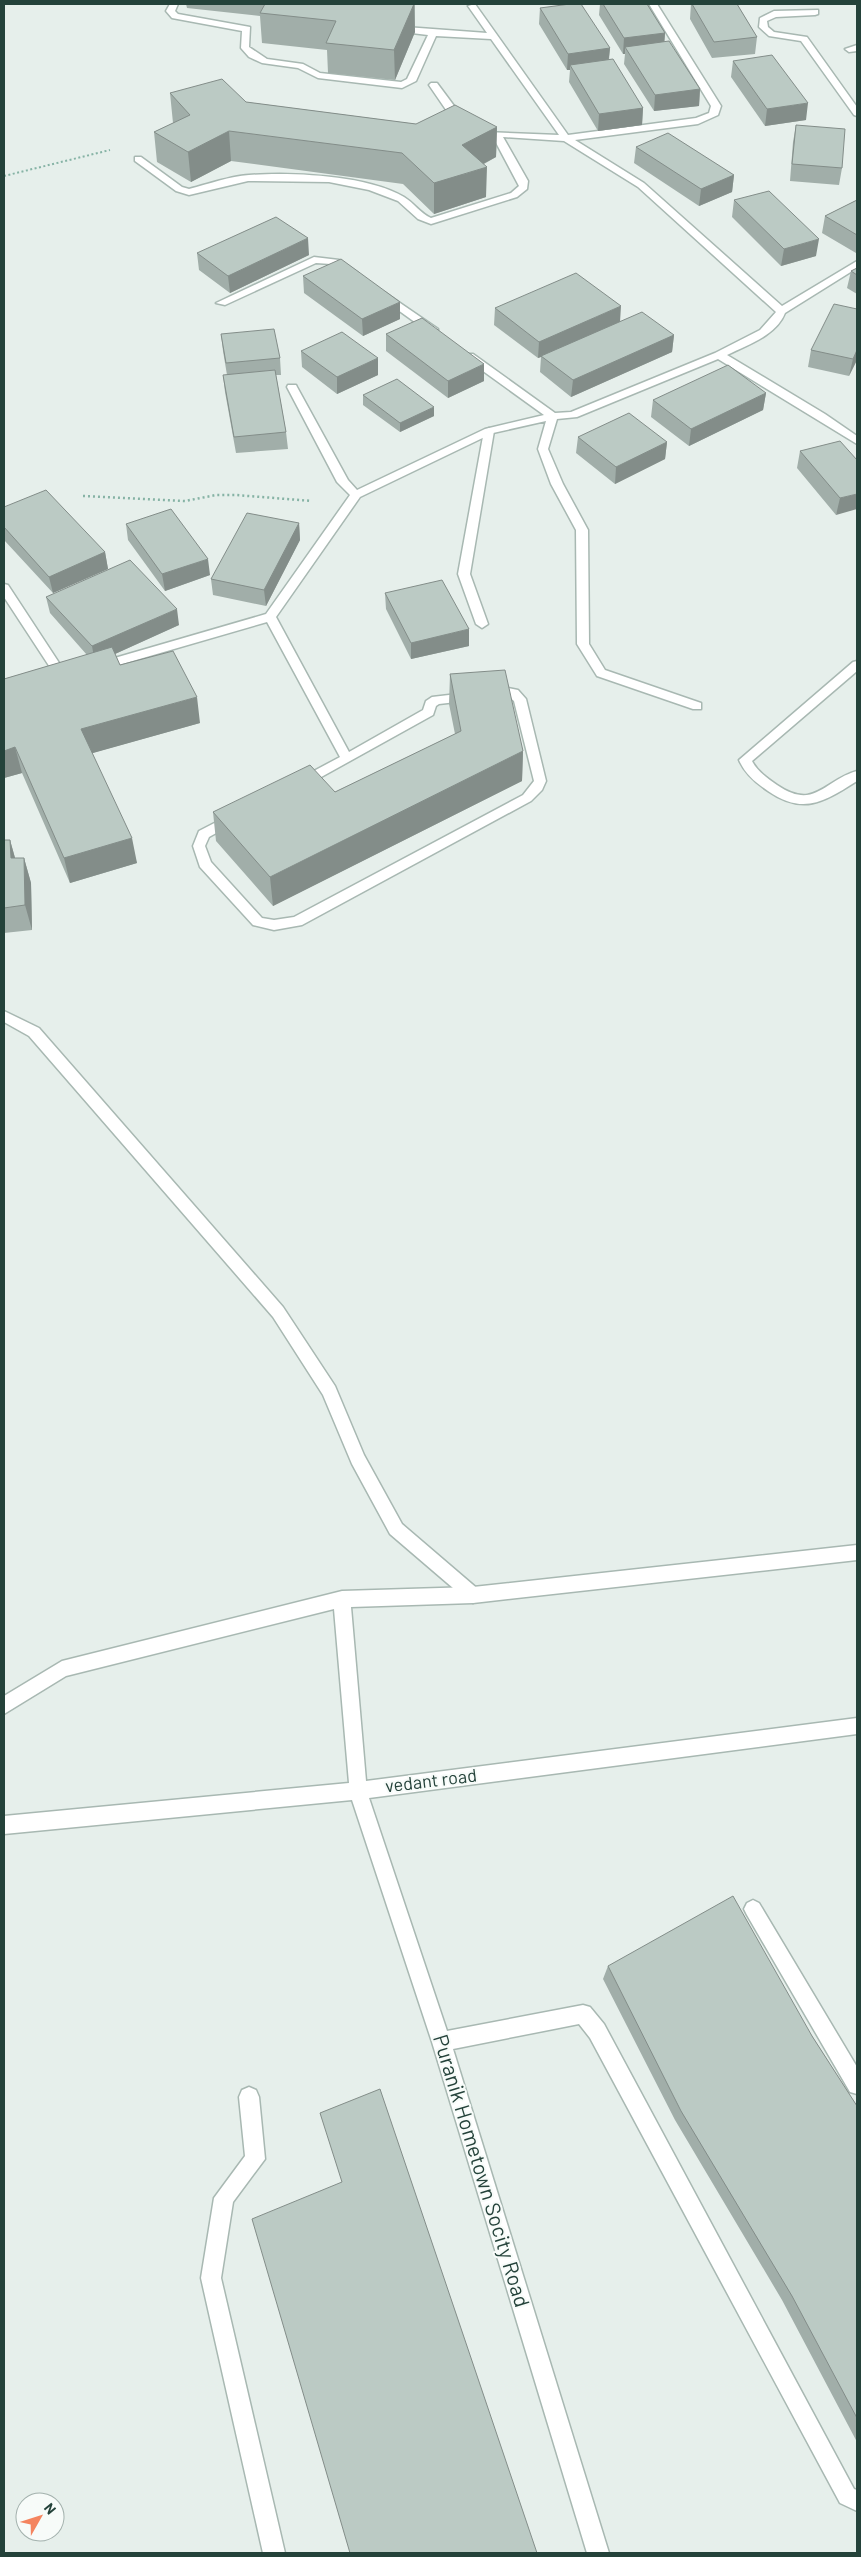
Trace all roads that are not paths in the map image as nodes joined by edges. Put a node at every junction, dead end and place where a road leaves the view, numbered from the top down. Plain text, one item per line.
1 (174, 4) edge
2 (653, 4) edge
3 (472, 6) dead end
4 (815, 12) dead end
5 (385, 27) edge
6 (433, 33) junction
7 (493, 36) junction
8 (434, 85) dead end
9 (857, 113) edge
10 (468, 126) edge
11 (482, 132) edge
12 (497, 136) junction
13 (566, 138) junction
14 (138, 159) dead end
15 (857, 264) edge
16 (361, 279) edge
17 (377, 290) edge
18 (221, 303) dead end
19 (781, 311) junction
20 (447, 340) edge
21 (462, 351) edge
22 (719, 355) junction
23 (292, 387) dead end
24 (553, 416) junction
25 (489, 431) junction
26 (857, 441) edge
27 (353, 500) junction
28 (4, 588) edge
29 (270, 617) junction
30 (482, 624) dead end
31 (857, 665) edge
32 (698, 706) dead end
33 (348, 759) junction
34 (857, 775) edge
35 (289, 790) edge
36 (246, 812) edge
37 (4, 1016) edge
38 (857, 1552) edge
39 (473, 1595) junction
40 (342, 1600) junction
41 (4, 1706) edge
42 (857, 1726) edge
43 (358, 1791) junction
44 (4, 1825) edge
45 (753, 1910) dead end
46 (441, 2042) junction
47 (857, 2085) edge
48 (249, 2097) dead end
49 (857, 2501) edge
50 (274, 2553) edge
51 (598, 2553) edge

1 - 6 street
2 - 13 street
3 - 7 street
4 - 9 street
5 - 6 street
6 - 7 street
7 - 13 street
8 - 10 street
11 - 12 street
12 - 13 street
12 - 14 street
13 - 19 street
15 - 19 street
16 - 18 street
17 - 20 street
19 - 22 street
21 - 24 street
22 - 24 street
22 - 26 street
23 - 27 street
24 - 25 street
24 - 32 street
25 - 27 street
25 - 30 street
27 - 29 street
28 - 29 street
29 - 33 street
31 - 34 street
33 - 35 street
33 - 36 street
37 - 39 street
38 - 39 street
39 - 40 street
40 - 41 street
40 - 43 street, Puranik Hometown Socity Road
42 - 43 street, vedant road
43 - 44 street, vedant road
43 - 46 street, Puranik Hometown Socity Road
45 - 47 street
46 - 49 street
46 - 51 street, Puranik Hometown Socity Road
48 - 50 street

